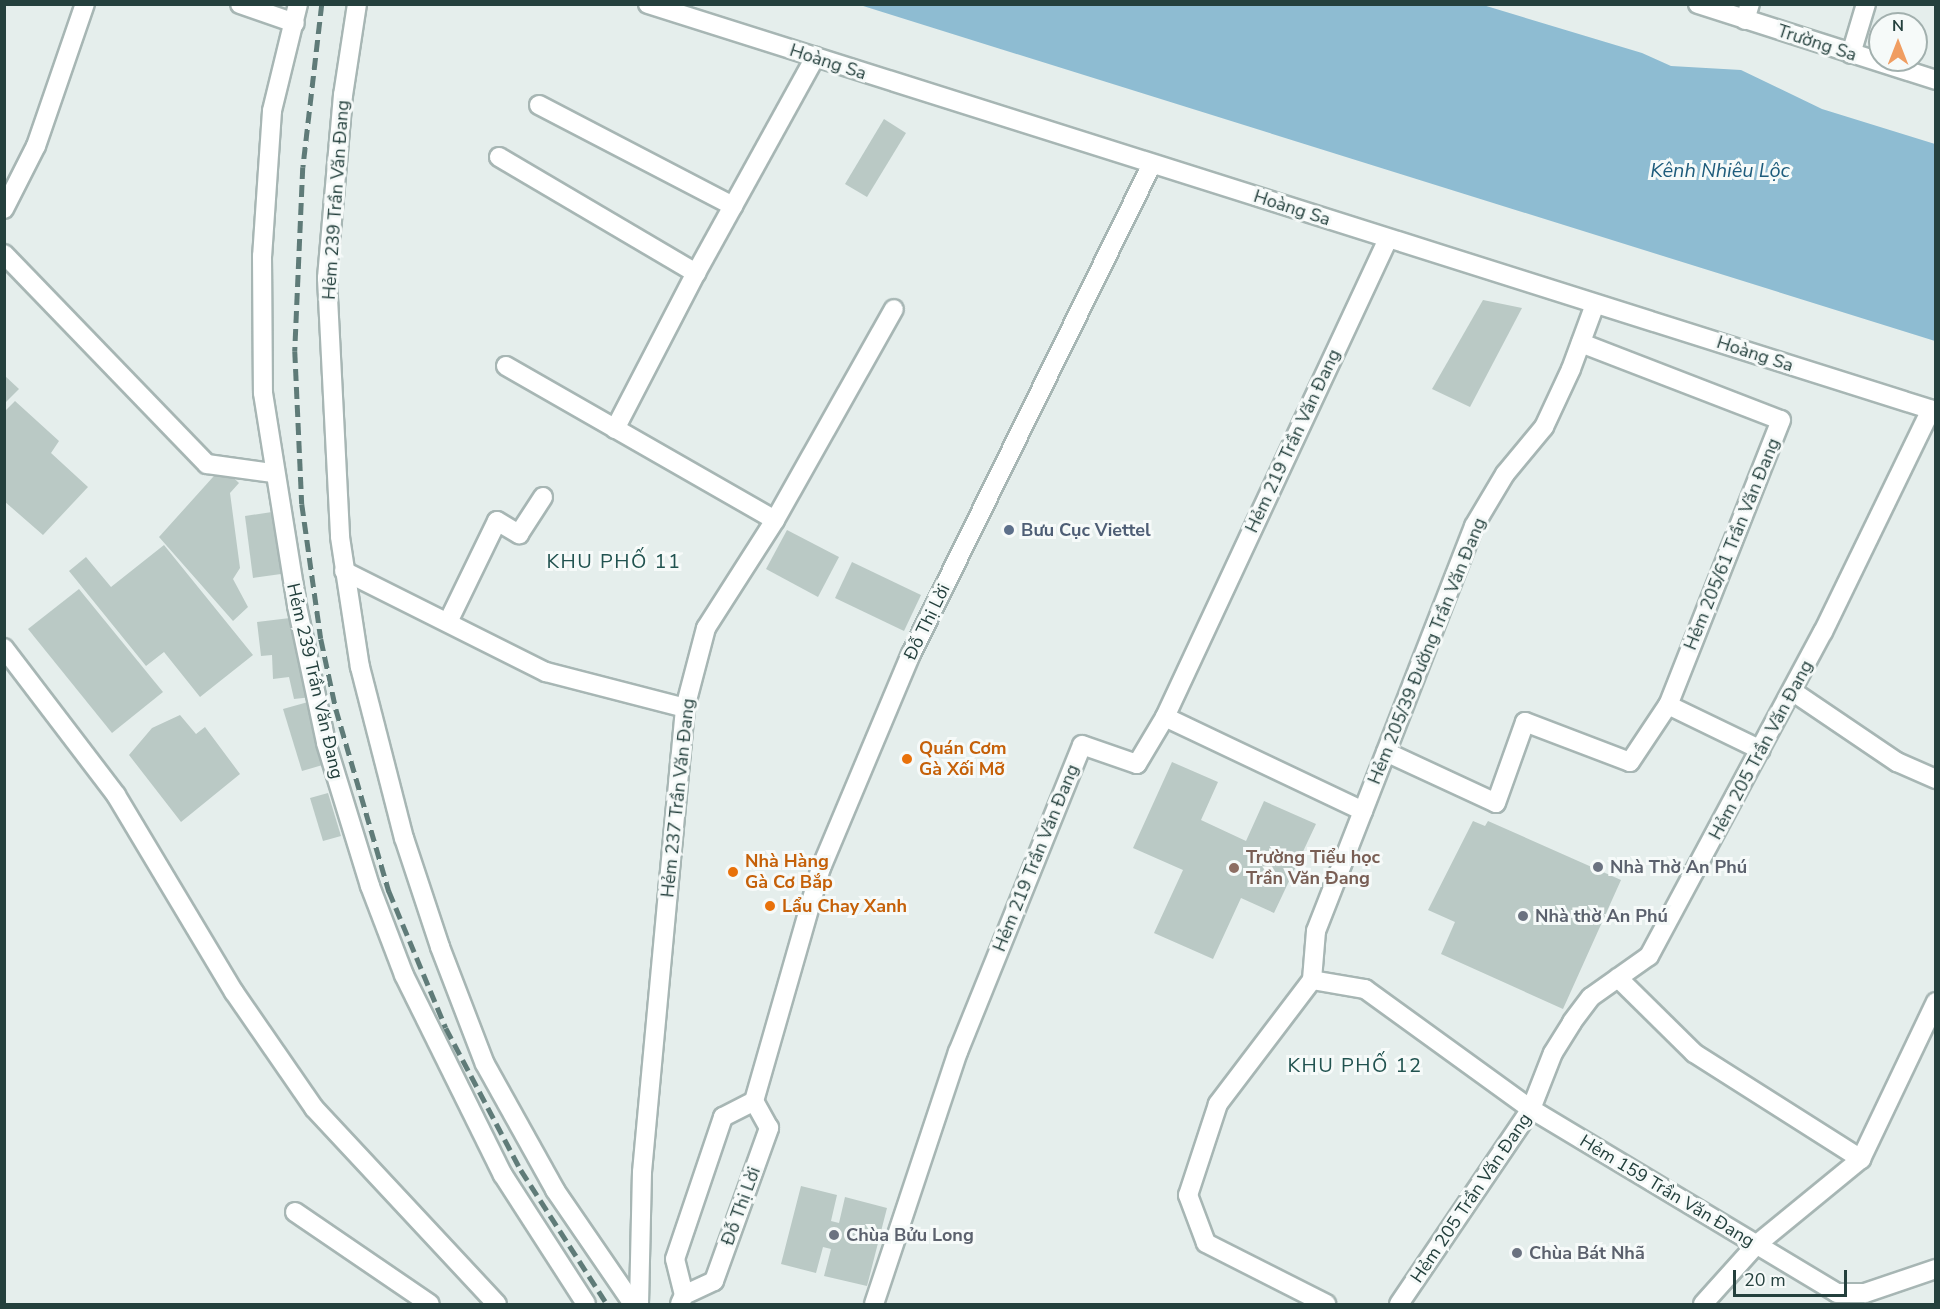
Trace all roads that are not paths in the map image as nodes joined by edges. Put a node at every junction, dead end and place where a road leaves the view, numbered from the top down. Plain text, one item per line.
1 (85, 4) edge
2 (240, 4) edge
3 (298, 4) edge
4 (357, 4) edge
5 (648, 4) edge
6 (1698, 4) edge
7 (1866, 4) edge
8 (1747, 12) edge
9 (295, 23) junction
10 (1851, 54) junction
11 (815, 57) junction
12 (1935, 80) edge
13 (539, 105) dead end
14 (499, 157) dead end
15 (1152, 164) junction
16 (733, 206) junction
17 (4, 209) edge
18 (1388, 239) junction
19 (4, 254) edge
20 (696, 273) junction
21 (1595, 304) junction
22 (894, 309) dead end
23 (1581, 343) junction
24 (506, 366) dead end
25 (1933, 410) edge
26 (615, 429) junction
27 (273, 473) junction
28 (543, 497) dead end
29 (774, 520) junction
30 (344, 571) junction
31 (448, 622) junction
32 (4, 648) edge
33 (1792, 690) junction
34 (1668, 705) junction
35 (685, 708) junction
36 (1164, 717) junction
37 (1761, 750) junction
38 (1386, 752) junction
39 (1935, 779) edge
40 (1363, 811) junction
41 (1618, 978) junction
42 (1312, 980) junction
43 (1935, 1002) edge
44 (754, 1101) junction
45 (1532, 1109) junction
46 (1861, 1160) junction
47 (295, 1212) dead end
48 (1756, 1245) junction
49 (1935, 1269) edge
50 (682, 1300) edge
51 (430, 1305) edge
52 (497, 1305) edge
53 (586, 1305) edge
54 (633, 1305) edge
55 (639, 1305) edge
56 (874, 1305) edge
57 (1326, 1305) edge
58 (1399, 1305) edge
59 (1702, 1305) edge

1 - 17 street
2 - 9 street
3 - 9 street, Hẻm 239 Trần Văn Đang
4 - 30 street, Hẻm 239 Trần Văn Đang
5 - 11 street, Hoàng Sa
6 - 8 street, Trường Sa
7 - 10 street
8 - 10 street, Trường Sa
9 - 27 street, Hẻm 239 Trần Văn Đang
10 - 12 street, Trường Sa
11 - 15 street, Hoàng Sa
11 - 16 street
13 - 16 street
14 - 20 street
15 - 18 street, Hoàng Sa
15 - 44 street, Đỗ Thị Lời
16 - 20 street
18 - 21 street, Hoàng Sa
18 - 36 street, Hẻm 219 Trần Văn Ðang
19 - 27 street
20 - 26 street
21 - 23 street, Hẻm 205/39 Đường Trần Văn Đang
21 - 25 street, Hoàng Sa
22 - 29 street, Hẻm 237 Trần Văn Đang
23 - 34 street, Hẻm 205/61 Trần Văn Đang
23 - 38 street, Hẻm 205/39 Đường Trần Văn Đang
24 - 26 street
25 - 33 street, Hẻm 205 Trần Văn Ðang
26 - 29 street
27 - 53 street, Hẻm 239 Trần Văn Đang
28 - 31 street
29 - 35 street, Hẻm 237 Trần Văn Đang
30 - 31 street
30 - 54 street, Hẻm 239 Trần Văn Đang
31 - 35 street
32 - 52 street
33 - 37 street, Hẻm 205 Trần Văn Ðang
33 - 39 street
34 - 37 street
34 - 38 street
35 - 55 street, Hẻm 237 Trần Văn Đang
36 - 40 street
36 - 56 street, Hẻm 219 Trần Văn Ðang
37 - 41 street, Hẻm 205 Trần Văn Ðang
38 - 40 street, Hẻm 205/39 Đường Trần Văn Đang
40 - 42 street, Hẻm 205/39 Đường Trần Văn Đang
41 - 45 street, Hẻm 205 Trần Văn Ðang
41 - 46 street
42 - 45 street, Hẻm 159 Trần Văn Ðang
42 - 57 street
43 - 46 street
44 - 50 street, Đỗ Thị Lời
44 - 50 street, Đỗ Thị Lời
45 - 48 street, Hẻm 159 Trần Văn Ðang
45 - 58 street, Hẻm 205 Trần Văn Ðang
46 - 48 street
47 - 51 street
48 - 49 street, Hẻm 159 Trần Văn Ðang
48 - 59 street

